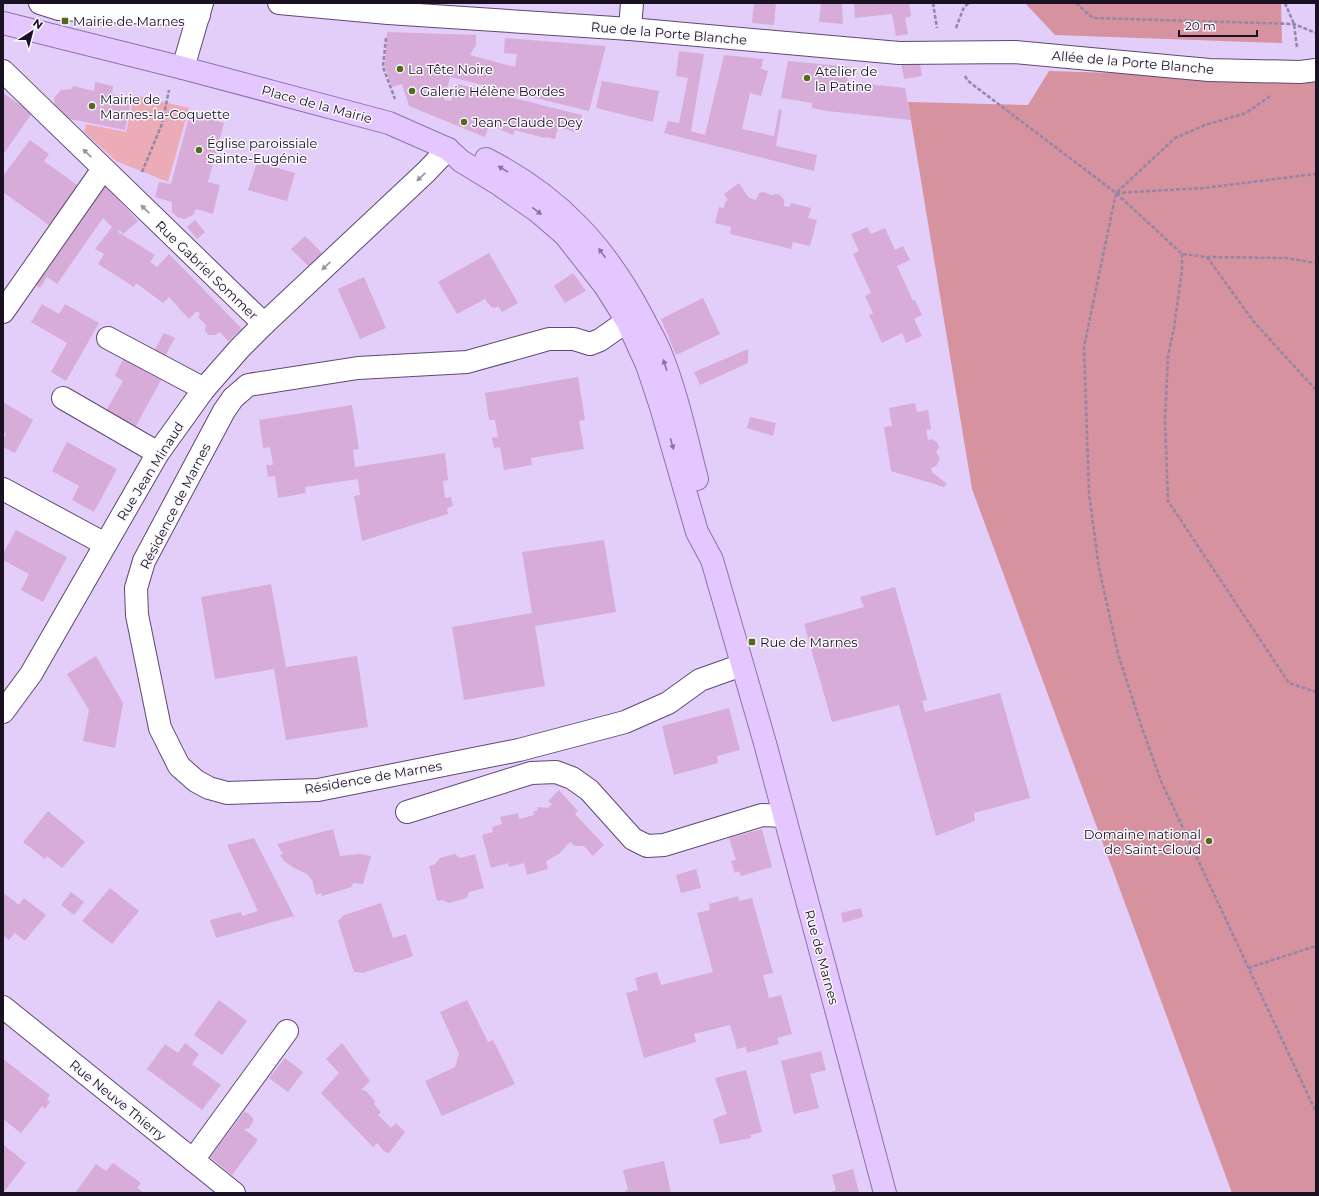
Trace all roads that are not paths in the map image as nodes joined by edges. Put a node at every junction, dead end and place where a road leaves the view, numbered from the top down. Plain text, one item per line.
1 (40, 3) edge
2 (279, 3) edge
3 (632, 3) edge
4 (201, 9) edge
5 (3, 24) edge
6 (630, 29) junction
7 (950, 52) joint
8 (183, 68) junction
9 (3, 71) edge
10 (1308, 71) edge
11 (448, 149) junction
12 (103, 168) junction
13 (3, 312) edge
14 (626, 321) junction
15 (264, 324) junction
16 (108, 338) dead end
17 (204, 389) junction
18 (63, 398) dead end
19 (669, 405) junction
20 (158, 452) junction
21 (3, 489) edge
22 (105, 544) junction
23 (742, 665) junction
24 (3, 712) edge
25 (407, 812) dead end
26 (784, 816) junction
27 (3, 1007) edge
28 (287, 1031) dead end
29 (193, 1160) junction
30 (234, 1193) edge
31 (885, 1193) edge

1 - 4 street
2 - 6 street, Rue de la Porte Blanche
3 - 6 street
4 - 8 street
5 - 8 main road, Place de la Mairie
6 - 7 street, Rue de la Porte Blanche
7 - 10 street, Allée de la Porte Blanche
8 - 11 main road, Place de la Mairie
12 -> 9 street, Rue Gabriel Sommer
11 -> 14 main road
11 -> 15 street, Rue Gabriel Sommer
19 -> 11 main road
12 - 13 street
15 -> 12 street, Rue Gabriel Sommer
14 - 19 main road
14 - 23 street, Résidence de Marnes
15 - 17 street, Rue Jean Minaud
16 - 17 street
17 - 20 street, Rue Jean Minaud
18 - 20 street
19 - 23 main road, Rue de Marnes
20 - 22 street, Rue Jean Minaud
21 - 22 street
22 - 24 street, Rue Jean Minaud
23 - 26 main road, Rue de Marnes
25 - 26 street
26 - 31 main road, Rue de Marnes
27 - 29 street, Rue Neuve Thierry
28 - 29 street
29 - 30 street, Rue Neuve Thierry

